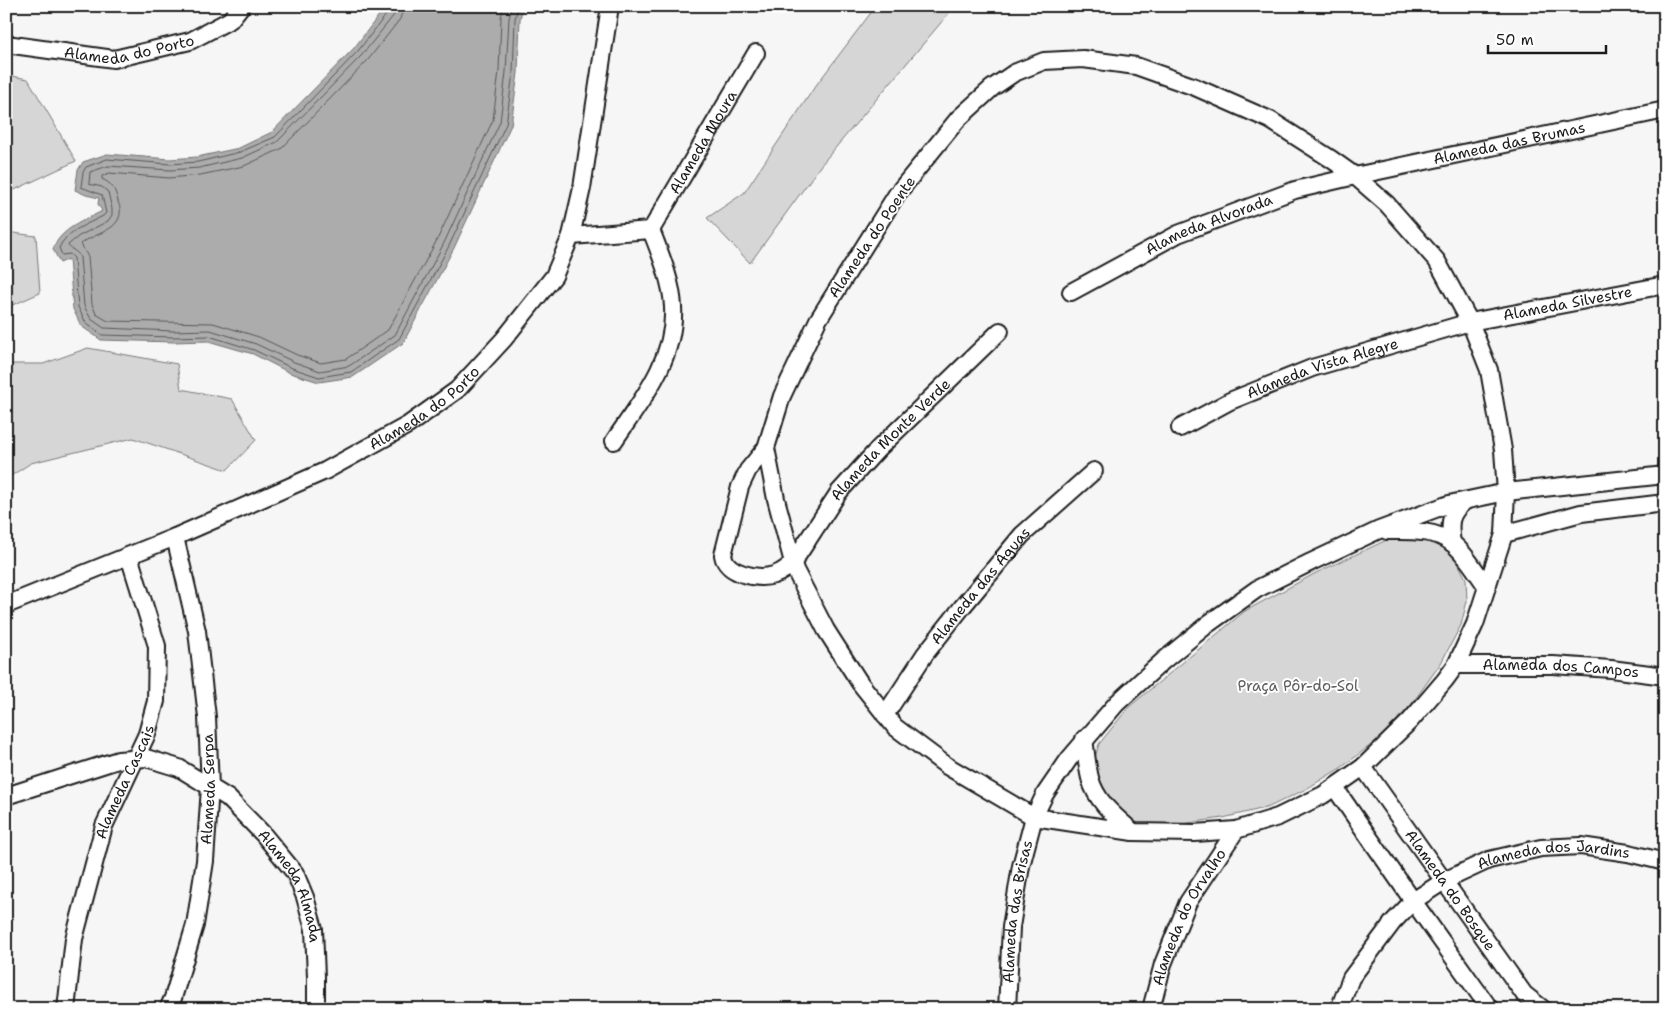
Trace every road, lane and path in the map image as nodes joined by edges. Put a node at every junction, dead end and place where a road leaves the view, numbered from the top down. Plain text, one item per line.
1 (241, 6) edge
2 (610, 6) edge
3 (6, 44) edge
4 (756, 53) dead end
5 (1665, 110) edge
6 (1355, 176) junction
7 (651, 230) junction
8 (571, 236) junction
9 (1665, 285) edge
10 (1071, 292) dead end
11 (1470, 322) junction
12 (1000, 330) dead end
13 (1180, 428) dead end
14 (614, 441) dead end
15 (766, 448) junction
16 (1094, 471) dead end
17 (1665, 475) edge
18 (1506, 492) junction
19 (1465, 501) junction
20 (1665, 503) edge
21 (1379, 530) junction
22 (1504, 534) junction
23 (175, 537) junction
24 (1452, 543) junction
25 (129, 556) junction
26 (794, 561) junction
27 (1487, 587) junction
28 (6, 605) edge
29 (1456, 665) junction
30 (1665, 676) edge
31 (885, 715) junction
32 (1084, 739) junction
33 (134, 759) junction
34 (1364, 767) junction
35 (210, 788) junction
36 (1335, 788) junction
37 (6, 796) edge
38 (1034, 817) junction
39 (1236, 830) junction
40 (1133, 832) junction
41 (1665, 862) edge
42 (1444, 881) junction
43 (1412, 901) junction
44 (66, 1009) edge
45 (168, 1009) edge
46 (316, 1009) edge
47 (1007, 1009) edge
48 (1151, 1009) edge
49 (1338, 1009) edge
50 (1490, 1009) edge
51 (1543, 1009) edge

1 - 3 street, Alameda do Porto
2 - 8 street, Alameda do Porto
4 - 7 street, Alameda Moura
5 - 6 street, Alameda das Brumas
6 - 10 street, Alameda Alvorada
6 - 11 street, Alameda do Poente
6 - 15 street, Alameda do Poente
7 - 8 street
7 - 14 street
8 - 23 street, Alameda do Porto
9 - 11 street, Alameda Silvestre
11 - 13 street, Alameda Vista Alegre
11 - 18 street, Alameda do Poente
12 - 26 street, Alameda Monte Verde
15 - 26 street, Alameda do Poente
15 - 26 street
16 - 31 street, Alameda das Águas
17 - 18 street
18 - 19 street
18 - 22 street, Alameda do Poente
19 - 21 street
19 - 24 street
20 - 22 street
21 - 24 street
21 - 32 street
22 - 27 street, Alameda do Poente
23 - 25 street, Alameda do Porto
23 - 35 street, Alameda Serpa
24 - 27 street
25 - 28 street, Alameda do Porto
25 - 33 street, Alameda Cascais
26 - 31 street, Alameda do Poente
27 - 29 street, Alameda do Poente
29 - 30 street, Alameda dos Campos
29 - 34 street, Alameda do Poente
31 - 38 street, Alameda do Poente
32 - 38 street
32 - 40 street
33 - 35 street, Alameda Almada
33 - 37 street, Alameda Almada
33 - 44 street, Alameda Cascais
34 - 36 street, Alameda do Poente
34 - 42 street, Alameda do Bosque
35 - 45 street, Alameda Serpa
35 - 46 street, Alameda Almada
36 - 39 street, Alameda do Poente
36 - 43 street
38 - 40 street, Alameda do Poente
38 - 47 street, Alameda das Brisas
39 - 40 street, Alameda do Poente
39 - 48 street, Alameda do Orvalho
41 - 42 street, Alameda dos Jardins
42 - 43 street, Alameda dos Jardins
42 - 51 street, Alameda do Bosque
43 - 49 street, Alameda dos Jardins
43 - 50 street

